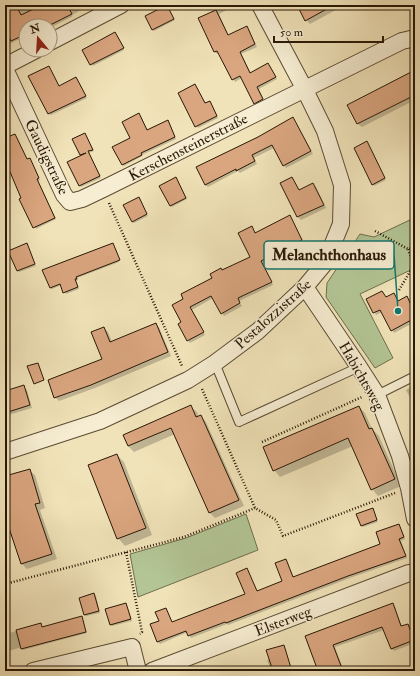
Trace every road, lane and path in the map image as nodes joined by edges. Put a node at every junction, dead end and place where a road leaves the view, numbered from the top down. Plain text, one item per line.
1 (121, 5) edge
2 (260, 5) edge
3 (58, 38) edge
4 (415, 38) edge
5 (22, 58) edge
6 (5, 68) edge
7 (304, 88) junction
8 (103, 189) junction
9 (70, 202) joint
10 (375, 231) dead end
11 (415, 247) edge
12 (408, 249) junction
13 (305, 287) junction
14 (399, 290) dead end
15 (215, 363) junction
16 (359, 367) junction
17 (415, 376) edge
18 (192, 378) junction
19 (376, 394) junction
20 (262, 442) dead end
21 (5, 452) edge
22 (409, 488) junction
23 (254, 508) junction
24 (415, 519) edge
25 (126, 552) junction
26 (415, 573) edge
27 (5, 584) edge
28 (132, 647) junction
29 (33, 671) edge
30 (138, 671) edge
31 (152, 671) edge

1 - 3 street
2 - 7 street, Pestalozzistraße
4 - 7 street, Kerschensteinerstraße
5 - 6 street
6 - 9 street, Gaudigstraße
7 - 8 street, Kerschensteinerstraße
7 - 13 street, Pestalozzistraße
8 - 9 street, Kerschensteinerstraße
8 - 18 path
10 - 12 path
11 - 12 path
12 - 14 path
13 - 15 street, Pestalozzistraße
13 - 16 street, Habichtsweg
15 - 16 lane
15 - 18 street, Pestalozzistraße
16 - 19 street, Habichtsweg
17 - 19 lane
18 - 21 street, Pestalozzistraße
18 - 23 path
19 - 20 path
19 - 22 street, Habichtsweg
22 - 23 path
22 - 24 street, Habichtsweg
23 - 25 path
25 - 27 path
25 - 28 path
26 - 31 street, Elsterweg
28 - 29 street
28 - 30 street

